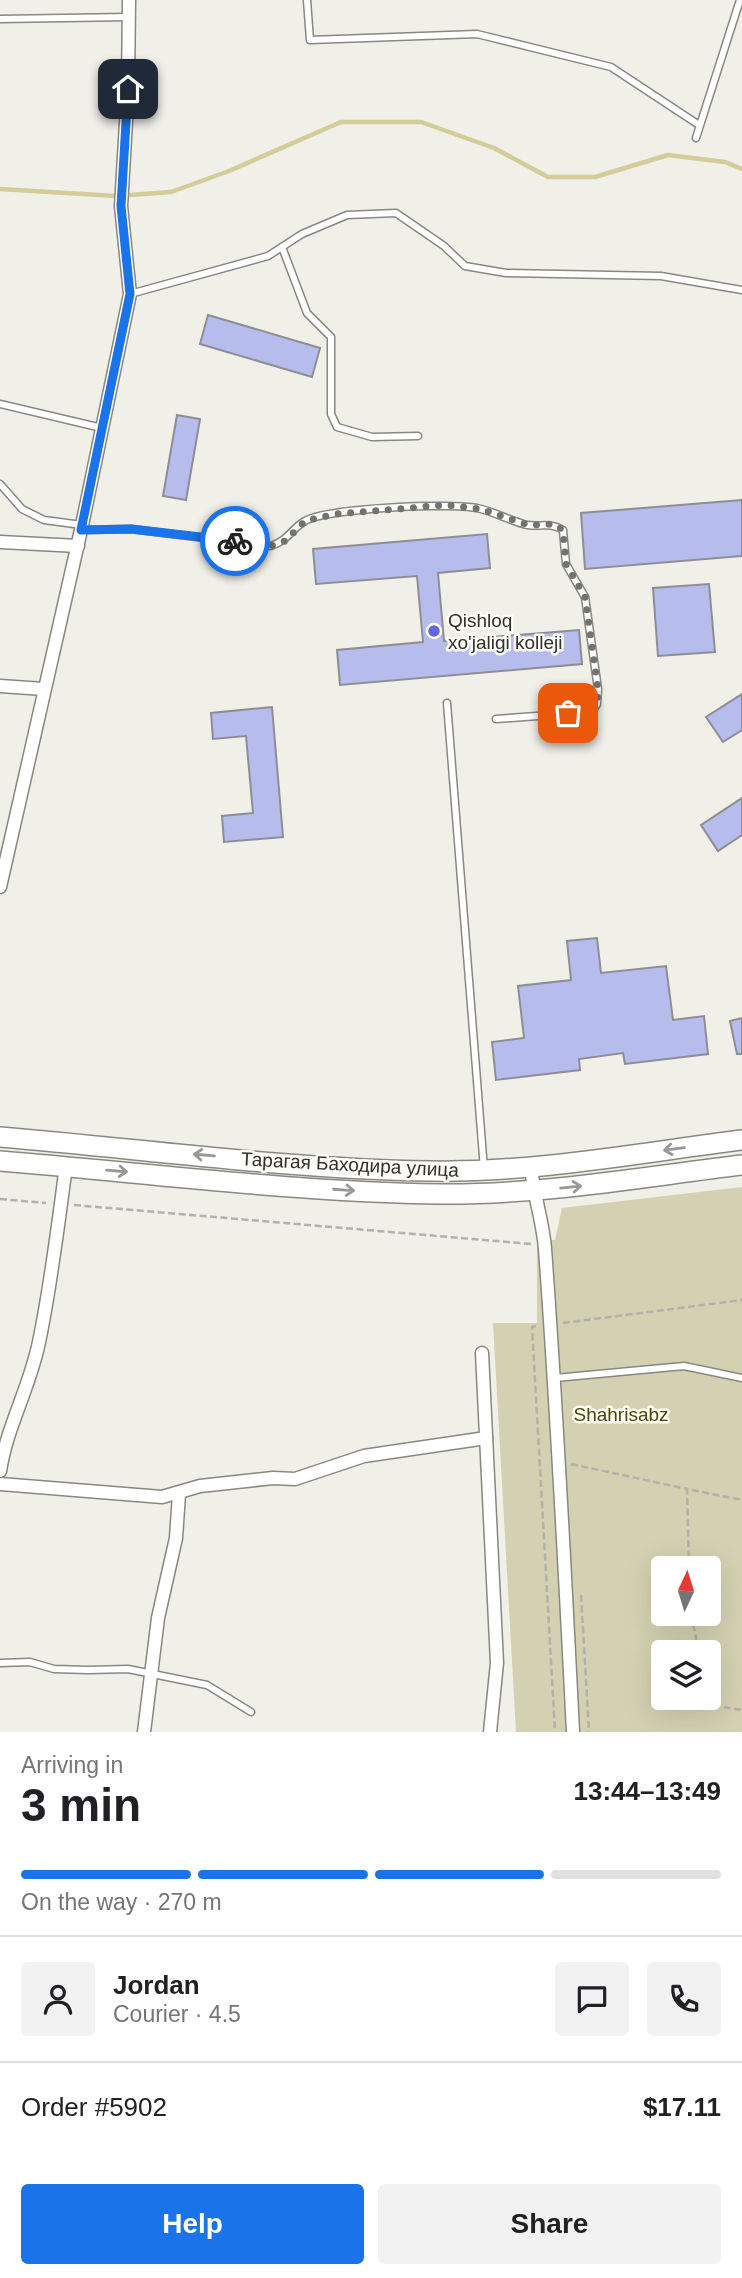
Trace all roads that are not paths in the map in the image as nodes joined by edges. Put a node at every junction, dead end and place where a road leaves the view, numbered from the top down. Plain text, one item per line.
1 (129, 0) edge
2 (307, 0) edge
3 (740, 0) edge
4 (129, 17) junction
5 (0, 19) edge
6 (699, 125) junction
7 (696, 138) dead end
8 (282, 247) junction
9 (742, 290) edge
10 (130, 294) junction
11 (0, 404) edge
12 (102, 428) junction
13 (418, 436) dead end
14 (0, 484) edge
15 (82, 528) junction
16 (0, 542) edge
17 (78, 546) junction
18 (0, 686) edge
19 (44, 689) junction
20 (447, 703) dead end
21 (496, 719) dead end
22 (0, 887) edge
23 (0, 1137) edge
24 (742, 1140) edge
25 (0, 1161) edge
26 (742, 1165) edge
27 (531, 1166) junction
28 (66, 1167) junction
29 (484, 1169) junction
30 (533, 1191) junction
31 (482, 1353) dead end
32 (555, 1378) junction
33 (742, 1378) edge
34 (486, 1438) junction
35 (0, 1471) edge
36 (0, 1483) edge
37 (179, 1494) junction
38 (0, 1663) edge
39 (150, 1675) junction
40 (251, 1712) dead end
41 (144, 1732) edge
42 (490, 1732) edge
43 (573, 1732) edge

1 - 4 street
2 - 6 lane
3 - 6 lane
4 - 5 lane
4 - 10 street
6 - 7 lane
8 - 9 lane
8 - 10 lane
8 - 13 lane
10 - 12 street
11 - 12 lane
12 - 15 street
14 - 15 lane
15 - 17 street
15 - 21 lane
16 - 17 street
17 - 19 street
18 - 19 street
19 - 22 street
20 - 29 lane
29 -> 23 main road, Тарагая Баходира улица
24 -> 27 main road, Тарагая Баходира улица
25 - 28 main road, Тарагая Баходира улица
30 -> 26 main road, Тарагая Баходира улица
27 - 29 main road, Тарагая Баходира улица
27 - 30 street
28 -> 30 main road, Тарагая Баходира улица
28 - 35 street
30 - 32 street
31 - 34 street
32 - 33 lane
32 - 43 street
34 - 37 street
34 - 42 street
36 - 37 street
37 - 39 street
38 - 39 lane
39 - 40 lane
39 - 41 street

